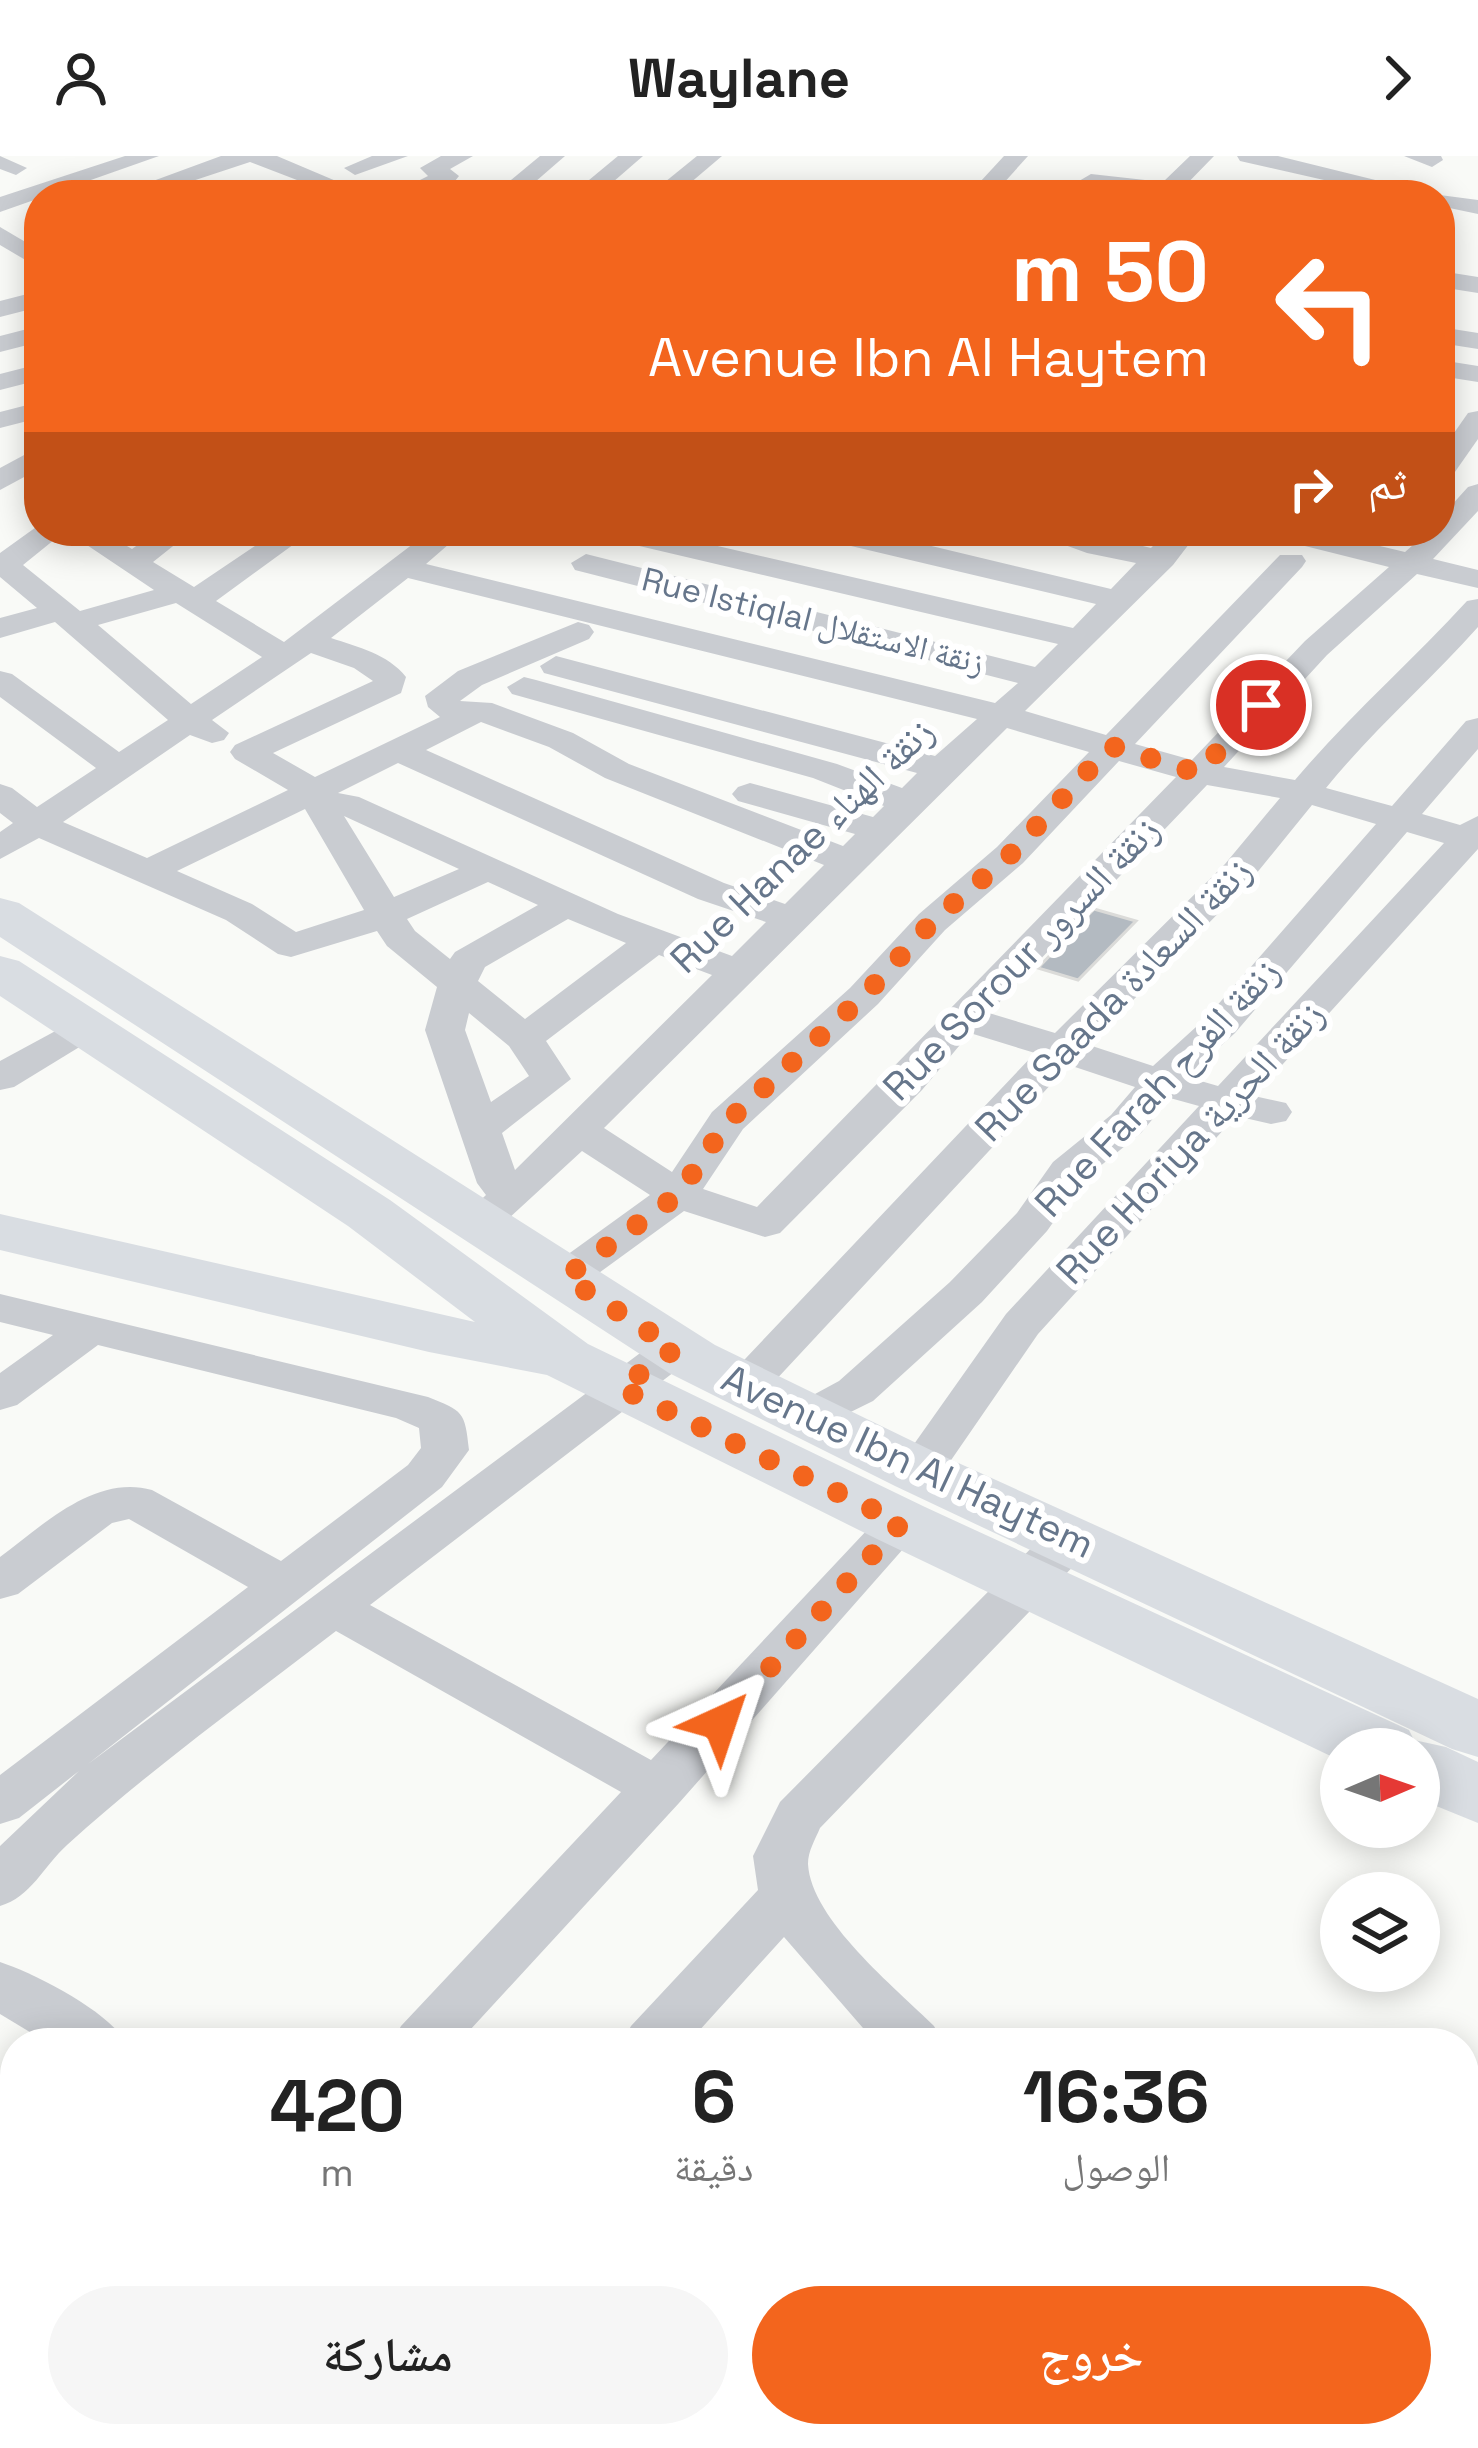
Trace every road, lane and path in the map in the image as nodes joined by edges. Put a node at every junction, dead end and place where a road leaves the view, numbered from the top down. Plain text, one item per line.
1 (148, 156) edge
2 (244, 156) edge
3 (397, 156) edge
4 (462, 156) edge
5 (554, 156) edge
6 (632, 156) edge
7 (711, 156) edge
8 (1017, 156) edge
9 (1203, 156) edge
10 (1248, 156) edge
11 (278, 166) edge
12 (76, 180) edge
13 (172, 180) edge
14 (324, 180) edge
15 (358, 180) edge
16 (438, 180) edge
17 (524, 180) edge
18 (602, 180) edge
19 (680, 180) edge
20 (994, 180) edge
21 (1178, 180) edge
22 (1353, 180) edge
23 (1478, 491) edge
24 (1455, 515) edge
25 (33, 546) edge
26 (105, 546) edge
27 (156, 546) edge
28 (272, 546) edge
29 (429, 546) edge
30 (604, 546) edge
31 (683, 546) edge
32 (899, 546) edge
33 (1095, 546) edge
34 (1136, 546) edge
35 (1172, 546) edge
36 (1286, 546) edge
37 (1425, 546) edge
38 (1410, 561) junction
39 (132, 563) junction
40 (586, 563) junction
41 (402, 567) junction
42 (5, 571) edge
43 (1478, 579) edge
44 (188, 597) junction
45 (542, 600) junction
46 (1120, 601) junction
47 (1478, 608) edge
48 (64, 617) junction
49 (585, 622) junction
50 (0, 628) edge
51 (1078, 638) junction
52 (295, 648) junction
53 (556, 666) junction
54 (1042, 679) junction
55 (0, 681) edge
56 (524, 687) junction
57 (474, 714) junction
58 (1001, 715) junction
59 (187, 720) junction
60 (1478, 728) edge
61 (561, 740) junction
62 (1111, 746) junction
63 (399, 751) junction
64 (247, 752) junction
65 (115, 766) junction
66 (942, 768) junction
67 (1198, 773) junction
68 (1303, 792) junction
69 (0, 795) edge
70 (316, 796) junction
71 (909, 803) junction
72 (1401, 820) junction
73 (33, 822) junction
74 (880, 830) junction
75 (1473, 832) edge
76 (0, 848) edge
77 (848, 861) junction
78 (486, 870) junction
79 (145, 873) junction
80 (568, 904) junction
81 (0, 914) edge
82 (387, 914) junction
83 (793, 919) junction
84 (654, 942) junction
85 (736, 970) junction
86 (0, 972) edge
87 (457, 983) junction
88 (962, 1018) junction
89 (85, 1027) junction
90 (524, 1038) junction
91 (1064, 1049) junction
92 (0, 1078) edge
93 (1162, 1081) junction
94 (1226, 1102) junction
95 (1271, 1112) dead end
96 (480, 1129) junction
97 (579, 1130) junction
98 (678, 1195) junction
99 (500, 1205) junction
100 (0, 1232) edge
101 (565, 1277) junction
102 (494, 1303) junction
103 (0, 1308) edge
104 (333, 1309) junction
105 (88, 1331) junction
106 (675, 1349) junction
107 (592, 1373) junction
108 (744, 1387) junction
109 (0, 1395) edge
110 (808, 1418) junction
111 (910, 1497) junction
112 (1050, 1560) junction
113 (0, 1582) edge
114 (284, 1585) junction
115 (332, 1606) junction
116 (1345, 1728) edge
117 (1478, 1730) edge
118 (1440, 1776) edge
119 (660, 1789) junction
120 (1478, 1795) edge
121 (0, 1804) edge
122 (0, 1885) edge
123 (787, 1896) junction
124 (0, 1984) edge
125 (72, 2028) edge
126 (436, 2028) edge
127 (666, 2028) edge
128 (900, 2028) edge

1 - 12 street
2 - 13 street
3 - 15 street
4 - 16 street
5 - 17 street
6 - 18 street
7 - 19 street
8 - 20 street
9 - 21 street
10 - 22 street
11 - 14 street
23 - 24 street, Rue Sorour زنقة السرور
25 - 42 street
26 - 39 street
27 - 39 street
28 - 44 street
29 - 41 street
30 - 40 street
31 - 51 street
32 - 46 street
33 - 34 street
35 - 46 street, Rue Hanae زنقة الهناء
36 - 38 street
36 - 62 street
37 - 38 street, Rue Sorour زنقة السرور
38 - 43 street
38 - 67 street, Rue Sorour زنقة السرور
39 - 44 street
40 - 45 street
40 - 54 street, Rue Istiqlal زنقة الاستقلال
41 - 45 street
41 - 52 street
42 - 48 street
44 - 48 street
44 - 52 street
45 - 49 street
46 - 51 street, Rue Hanae زنقة الهناء
47 - 68 street, Rue Saada زنقة السعادة
48 - 50 street
48 - 59 street
49 - 53 street
49 - 57 street
49 - 58 street
51 - 54 street, Rue Hanae زنقة الهناء
52 - 59 street
52 - 64 street
53 - 56 street
53 - 66 street
54 - 58 street, Rue Hanae زنقة الهناء
55 - 65 street
56 - 57 street
56 - 71 street
57 - 61 street
57 - 63 street
58 - 62 street
58 - 66 street, Rue Hanae زنقة الهناء
59 - 64 street
59 - 65 street
60 - 72 street, Rue Farah زنقة الفرح
61 - 74 street
61 - 77 street
62 - 67 street
62 - 98 street
63 - 70 street
63 - 83 street
64 - 70 street
65 - 73 street
66 - 71 street, Rue Hanae زنقة الهناء
67 - 68 street
67 - 88 street, Rue Sorour زنقة السرور
68 - 72 street
68 - 91 street, Rue Saada زنقة السعادة
69 - 73 street
70 - 78 street
70 - 79 street
70 - 82 street
71 - 74 street, Rue Hanae زنقة الهناء
72 - 75 street
72 - 93 street, Rue Farah زنقة الفرح
73 - 76 street
73 - 79 street
74 - 77 street, Rue Hanae زنقة الهناء
75 - 94 street, Rue Horiya زنقة الحرية
77 - 83 street, Rue Hanae زنقة الهناء
78 - 80 street
78 - 82 street
79 - 82 street
80 - 84 street
80 - 87 street
81 - 99 street, Avenue Ibn Al Haytem
82 - 87 street
83 - 85 street, Rue Hanae زنقة الهناء
84 - 85 street
84 - 90 street
85 - 97 street, Rue Hanae زنقة الهناء
86 - 89 street, Avenue Ibn Al Haytem
87 - 90 street
87 - 96 street
88 - 91 street
88 - 98 street, Rue Sorour زنقة السرور
89 - 92 street
89 - 102 street, Avenue Ibn Al Haytem
90 - 96 street
91 - 93 street
91 - 108 street, Rue Saada زنقة السعادة
93 - 94 street
93 - 110 street, Rue Farah زنقة الفرح
94 - 95 street
94 - 111 street, Rue Horiya زنقة الحرية
96 - 99 street
97 - 98 street, Rue Sorour زنقة السرور
97 - 99 street, Rue Hanae زنقة الهناء
98 - 101 street
99 - 101 street, Avenue Ibn Al Haytem
100 - 104 street
101 - 102 street
101 - 106 street, Avenue Ibn Al Haytem
102 - 104 street
102 - 107 street, Avenue Ibn Al Haytem
103 - 105 street
104 - 107 street
105 - 109 street
105 - 114 street
106 - 107 street
106 - 108 street, Avenue Ibn Al Haytem
107 - 111 street, Avenue Ibn Al Haytem
107 - 115 street
108 - 110 street, Avenue Ibn Al Haytem
110 - 111 street, Avenue Ibn Al Haytem
111 - 112 street, Avenue Ibn Al Haytem
111 - 119 street, Rue Horiya زنقة الحرية
112 - 116 street, Avenue Ibn Al Haytem
112 - 117 street, Avenue Ibn Al Haytem
112 - 123 street
113 - 114 street
114 - 121 street
115 - 119 street
115 - 122 street
118 - 120 street
119 - 126 street, Rue Horiya زنقة الحرية
123 - 127 street
123 - 128 street
124 - 125 street

